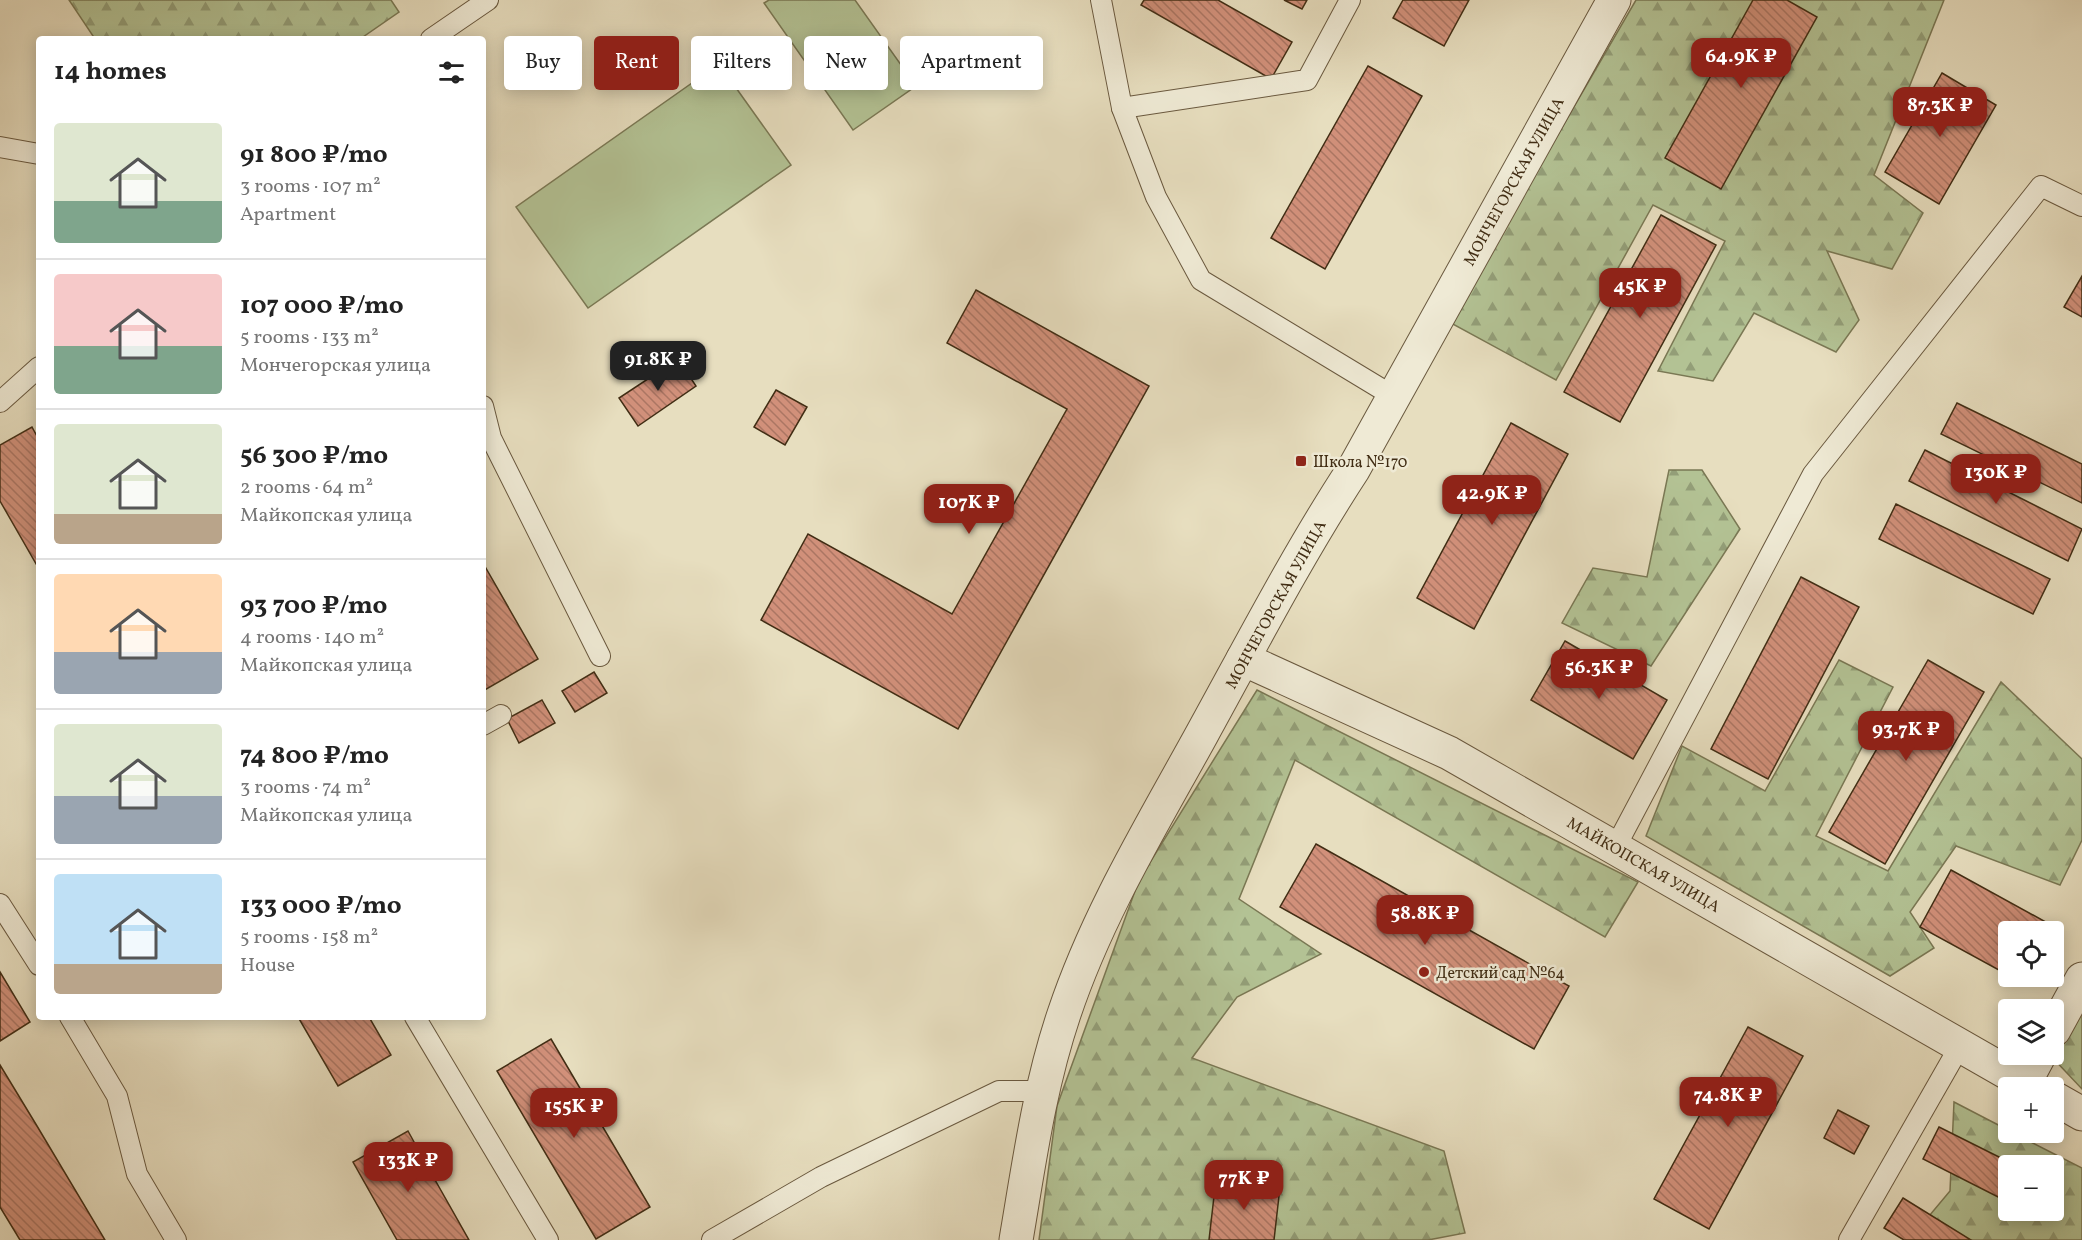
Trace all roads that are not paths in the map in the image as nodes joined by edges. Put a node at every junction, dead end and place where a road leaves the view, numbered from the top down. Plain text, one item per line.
1 (488, 0) edge
2 (1101, 0) edge
3 (1350, 0) edge
4 (1614, 0) edge
5 (435, 36) edge
6 (1122, 108) junction
7 (0, 147) edge
8 (36, 153) edge
9 (2082, 206) edge
10 (36, 370) edge
11 (1393, 396) junction
12 (0, 402) edge
13 (486, 418) edge
14 (600, 656) dead end
15 (1244, 659) junction
16 (501, 715) dead end
17 (486, 723) edge
18 (1615, 848) junction
19 (0, 904) edge
20 (36, 960) edge
21 (2082, 979) edge
22 (2064, 1012) edge
23 (72, 1020) edge
24 (417, 1020) edge
25 (1961, 1044) junction
26 (2033, 1075) edge
27 (1041, 1091) junction
28 (2064, 1104) edge
29 (2082, 1114) edge
30 (176, 1240) edge
31 (548, 1240) edge
32 (712, 1240) edge
33 (1016, 1240) edge
34 (1849, 1240) edge

1 - 5 lane
2 - 6 lane
3 - 6 lane
4 - 11 street, МОНЧЕГОРСКАЯ УЛИЦА
6 - 11 lane
7 - 8 lane
9 - 18 lane
10 - 12 lane
11 - 15 street, МОНЧЕГОРСКАЯ УЛИЦА
13 - 14 lane
15 - 18 street, МАЙКОПСКАЯ УЛИЦА
15 - 27 street, МОНЧЕГОРСКАЯ УЛИЦА
16 - 17 lane
18 - 25 street, МАЙКОПСКАЯ УЛИЦА
19 - 20 lane
21 - 22 street
23 - 30 lane
24 - 31 lane
25 - 26 street, МАЙКОПСКАЯ УЛИЦА
25 - 34 lane
27 - 32 lane
27 - 33 street, МОНЧЕГОРСКАЯ УЛИЦА
28 - 29 street

